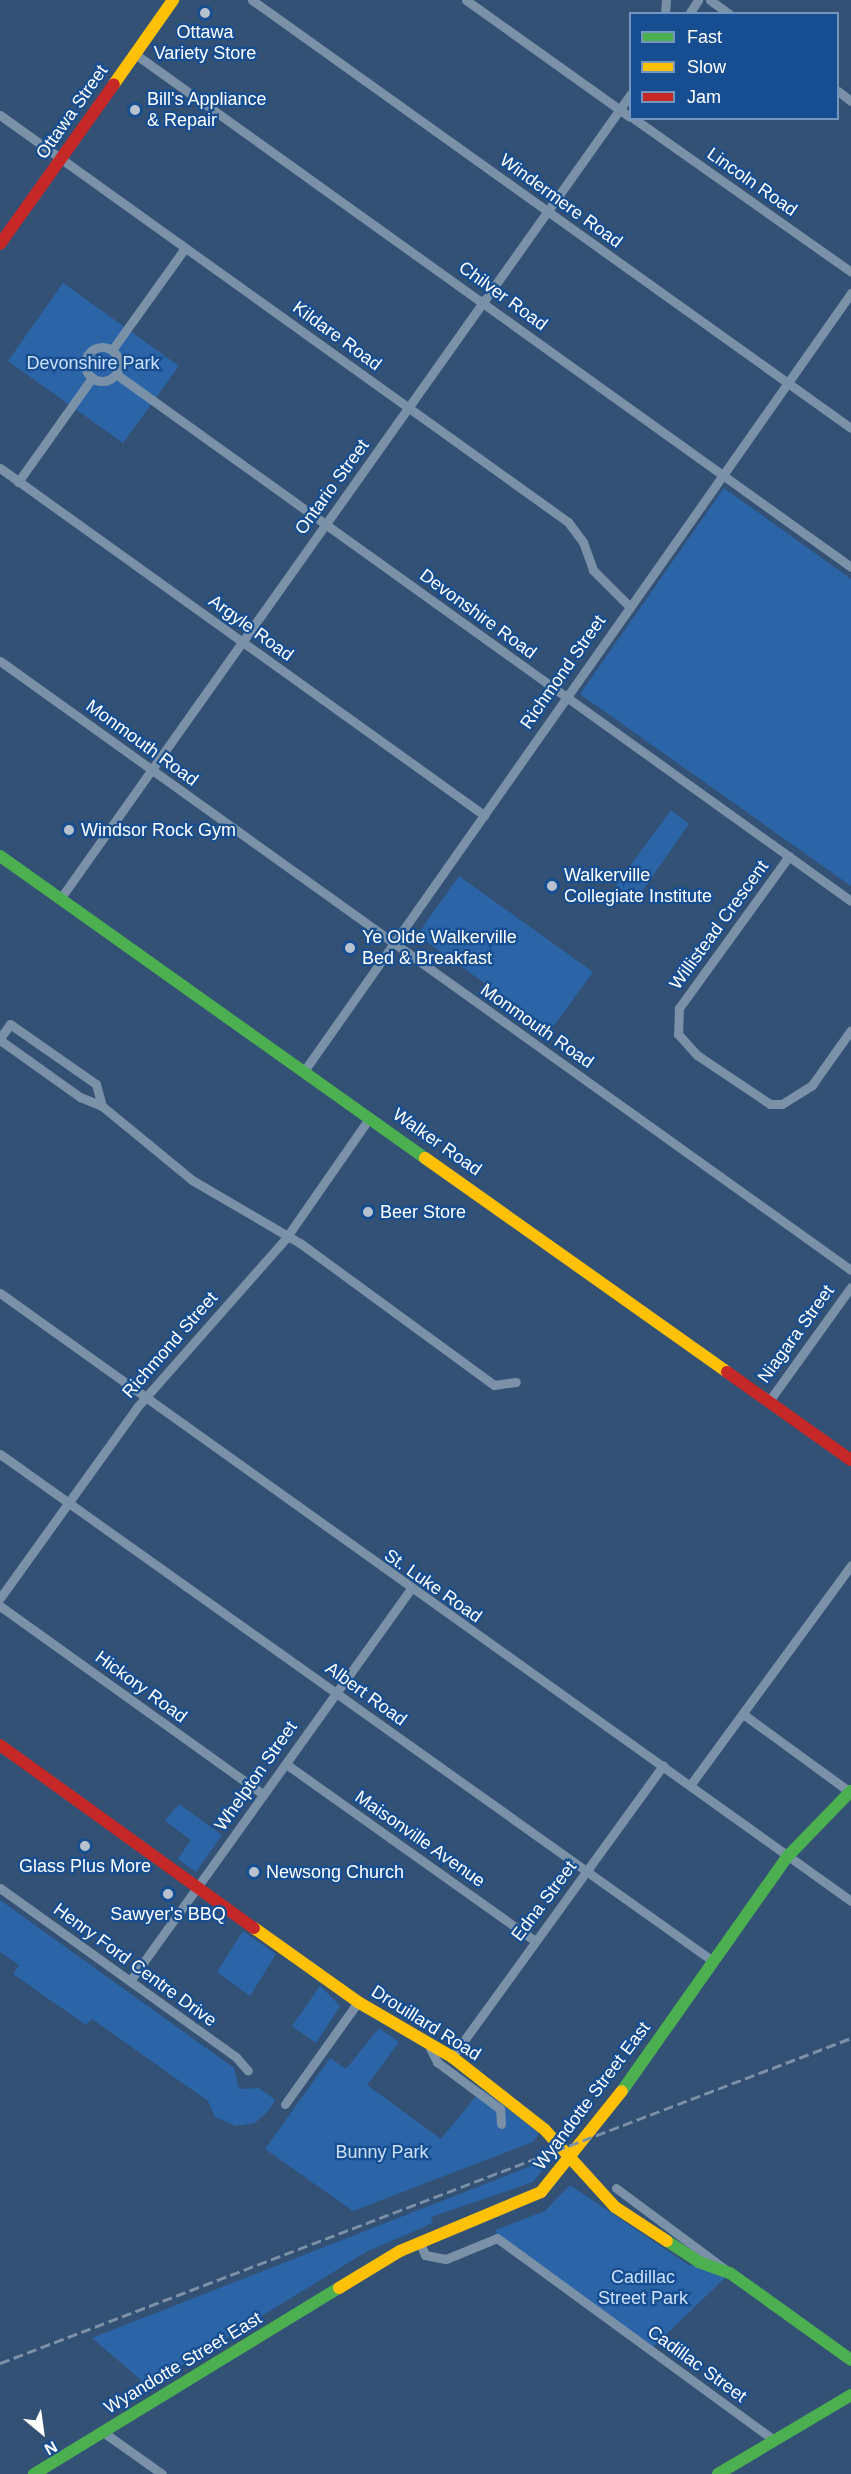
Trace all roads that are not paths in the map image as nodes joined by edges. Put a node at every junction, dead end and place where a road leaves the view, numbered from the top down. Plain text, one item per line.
1 (173, 0) edge
2 (252, 0) edge
3 (466, 0) edge
4 (710, 0) edge
5 (726, 12) edge
6 (135, 54) junction
7 (629, 96) edge
8 (620, 109) junction
9 (0, 115) edge
10 (629, 116) edge
11 (635, 120) edge
12 (61, 159) junction
13 (548, 212) junction
14 (0, 244) edge
15 (185, 248) junction
16 (851, 272) edge
17 (851, 293) edge
18 (484, 302) junction
19 (112, 350) junction
20 (116, 374) junction
21 (92, 378) junction
22 (788, 383) junction
23 (409, 408) junction
24 (851, 428) edge
25 (0, 468) edge
26 (722, 476) junction
27 (18, 482) junction
28 (325, 525) junction
29 (851, 567) edge
30 (630, 607) junction
31 (243, 642) junction
32 (0, 661) edge
33 (565, 698) junction
34 (152, 770) junction
35 (484, 814) junction
36 (0, 856) edge
37 (789, 856) junction
38 (60, 898) junction
39 (851, 901) edge
40 (393, 944) junction
41 (851, 1030) edge
42 (0, 1039) edge
43 (304, 1071) junction
44 (102, 1106) junction
45 (370, 1117) junction
46 (286, 1238) junction
47 (851, 1270) edge
48 (851, 1287) edge
49 (0, 1293) edge
50 (516, 1382) dead end
51 (147, 1399) junction
52 (768, 1401) junction
53 (0, 1454) edge
54 (851, 1460) edge
55 (69, 1503) junction
56 (851, 1565) edge
57 (410, 1590) junction
58 (0, 1598) edge
59 (0, 1606) edge
60 (336, 1693) junction
61 (743, 1714) junction
62 (0, 1745) edge
63 (286, 1764) junction
64 (663, 1765) junction
65 (691, 1784) junction
66 (850, 1791) edge
67 (263, 1794) junction
68 (788, 1856) junction
69 (586, 1873) junction
70 (198, 1887) junction
71 (0, 1888) edge
72 (851, 1901) edge
73 (535, 1941) junction
74 (713, 1962) junction
75 (130, 1982) junction
76 (358, 2002) junction
77 (430, 2048) junction
78 (452, 2057) junction
79 (248, 2072) dead end
80 (285, 2104) dead end
81 (501, 2124) dead end
82 (572, 2158) junction
83 (616, 2188) dead end
84 (420, 2243) junction
85 (730, 2273) junction
86 (851, 2360) edge
87 (851, 2395) edge
88 (103, 2432) junction
89 (775, 2441) junction
90 (34, 2474) edge
91 (162, 2474) edge
92 (718, 2474) edge

1 - 6 main road, Ottawa Street
2 - 13 street, Windermere Road
3 - 8 street, Lincoln Road
4 - 5 street
6 - 12 main road, Ottawa Street
6 - 18 street, Chilver Road
7 - 8 street, Ontario Street
8 - 10 street, Lincoln Road
8 - 13 street, Ontario Street
9 - 12 street, Kildare Road
11 - 16 street, Lincoln Road
12 - 14 main road, Ottawa Street
12 - 15 street, Kildare Road
13 - 18 street, Ontario Street
13 - 22 street, Windermere Road
15 - 19 street
15 - 23 street, Kildare Road
17 - 22 street, Richmond Street
18 - 23 street, Ontario Street
18 - 26 street, Chilver Road
19 - 20 street
19 - 21 street
20 - 21 street
20 - 28 street, Devonshire Road
21 - 27 street
22 - 24 street, Windermere Road
22 - 26 street, Richmond Street
23 - 28 street, Ontario Street
23 - 30 street, Kildare Road
25 - 27 street, Argyle Road
26 - 29 street, Chilver Road
26 - 30 street, Richmond Street
27 - 31 street, Argyle Road
28 - 31 street, Ontario Street
28 - 33 street, Devonshire Road
30 - 33 street, Richmond Street
31 - 34 street, Ontario Street
31 - 35 street, Argyle Road
32 - 34 street, Monmouth Road
33 - 35 street, Richmond Street
33 - 37 street, Devonshire Road
34 - 38 street, Ontario Street
34 - 40 street, Monmouth Road
35 - 40 street, Richmond Street
36 - 38 main road, Walker Road
37 - 39 street, Devonshire Road
37 - 41 street, Willistead Crescent
38 - 43 main road, Walker Road
40 - 43 street, Richmond Street
40 - 47 street, Monmouth Road
42 - 44 street
42 - 44 street
43 - 45 main road, Walker Road
44 - 46 street
45 - 46 street, Richmond Street
45 - 52 main road, Walker Road
46 - 50 street
46 - 51 street, Richmond Street
48 - 52 street, Niagara Street
49 - 51 street, St. Luke Road
51 - 55 street, Richmond Street
51 - 57 street, St. Luke Road
52 - 54 main road, Walker Road
53 - 55 street, Albert Road
55 - 58 street, Richmond Street
55 - 60 street, Albert Road
56 - 61 street
57 - 60 street, Whelpton Street
57 - 64 street, St. Luke Road
59 - 67 street, Hickory Road
60 - 63 street, Whelpton Street
60 - 69 street, Albert Road
61 - 65 street
61 - 66 street
62 - 70 main road, Drouillard Road
63 - 67 street, Whelpton Street
63 - 73 street, Maisonville Avenue
64 - 65 street, St. Luke Road
64 - 69 street, Edna Street
65 - 68 street, St. Luke Road
66 - 68 main road, Wyandotte Street East
67 - 70 street, Whelpton Street
68 - 72 street, St. Luke Road
68 - 74 main road, Wyandotte Street East
69 - 73 street, Edna Street
69 - 74 street, Albert Road
70 - 75 street, Whelpton Street
70 - 76 main road, Drouillard Road
71 - 75 street, Henry Ford Centre Drive
73 - 78 street, Edna Street
74 - 82 main road, Wyandotte Street East
75 - 79 street, Henry Ford Centre Drive
76 - 77 main road, Drouillard Road
76 - 80 street
77 - 78 main road, Drouillard Road
77 - 81 street
78 - 82 main road, Drouillard Road
82 - 84 main road, Wyandotte Street East
82 - 85 main road, Drouillard Road
83 - 85 street
84 - 88 main road, Wyandotte Street East
84 - 89 street, Cadillac Street
85 - 86 main road, Drouillard Road
87 - 89 main road
88 - 90 main road, Wyandotte Street East
88 - 91 street
89 - 92 main road

